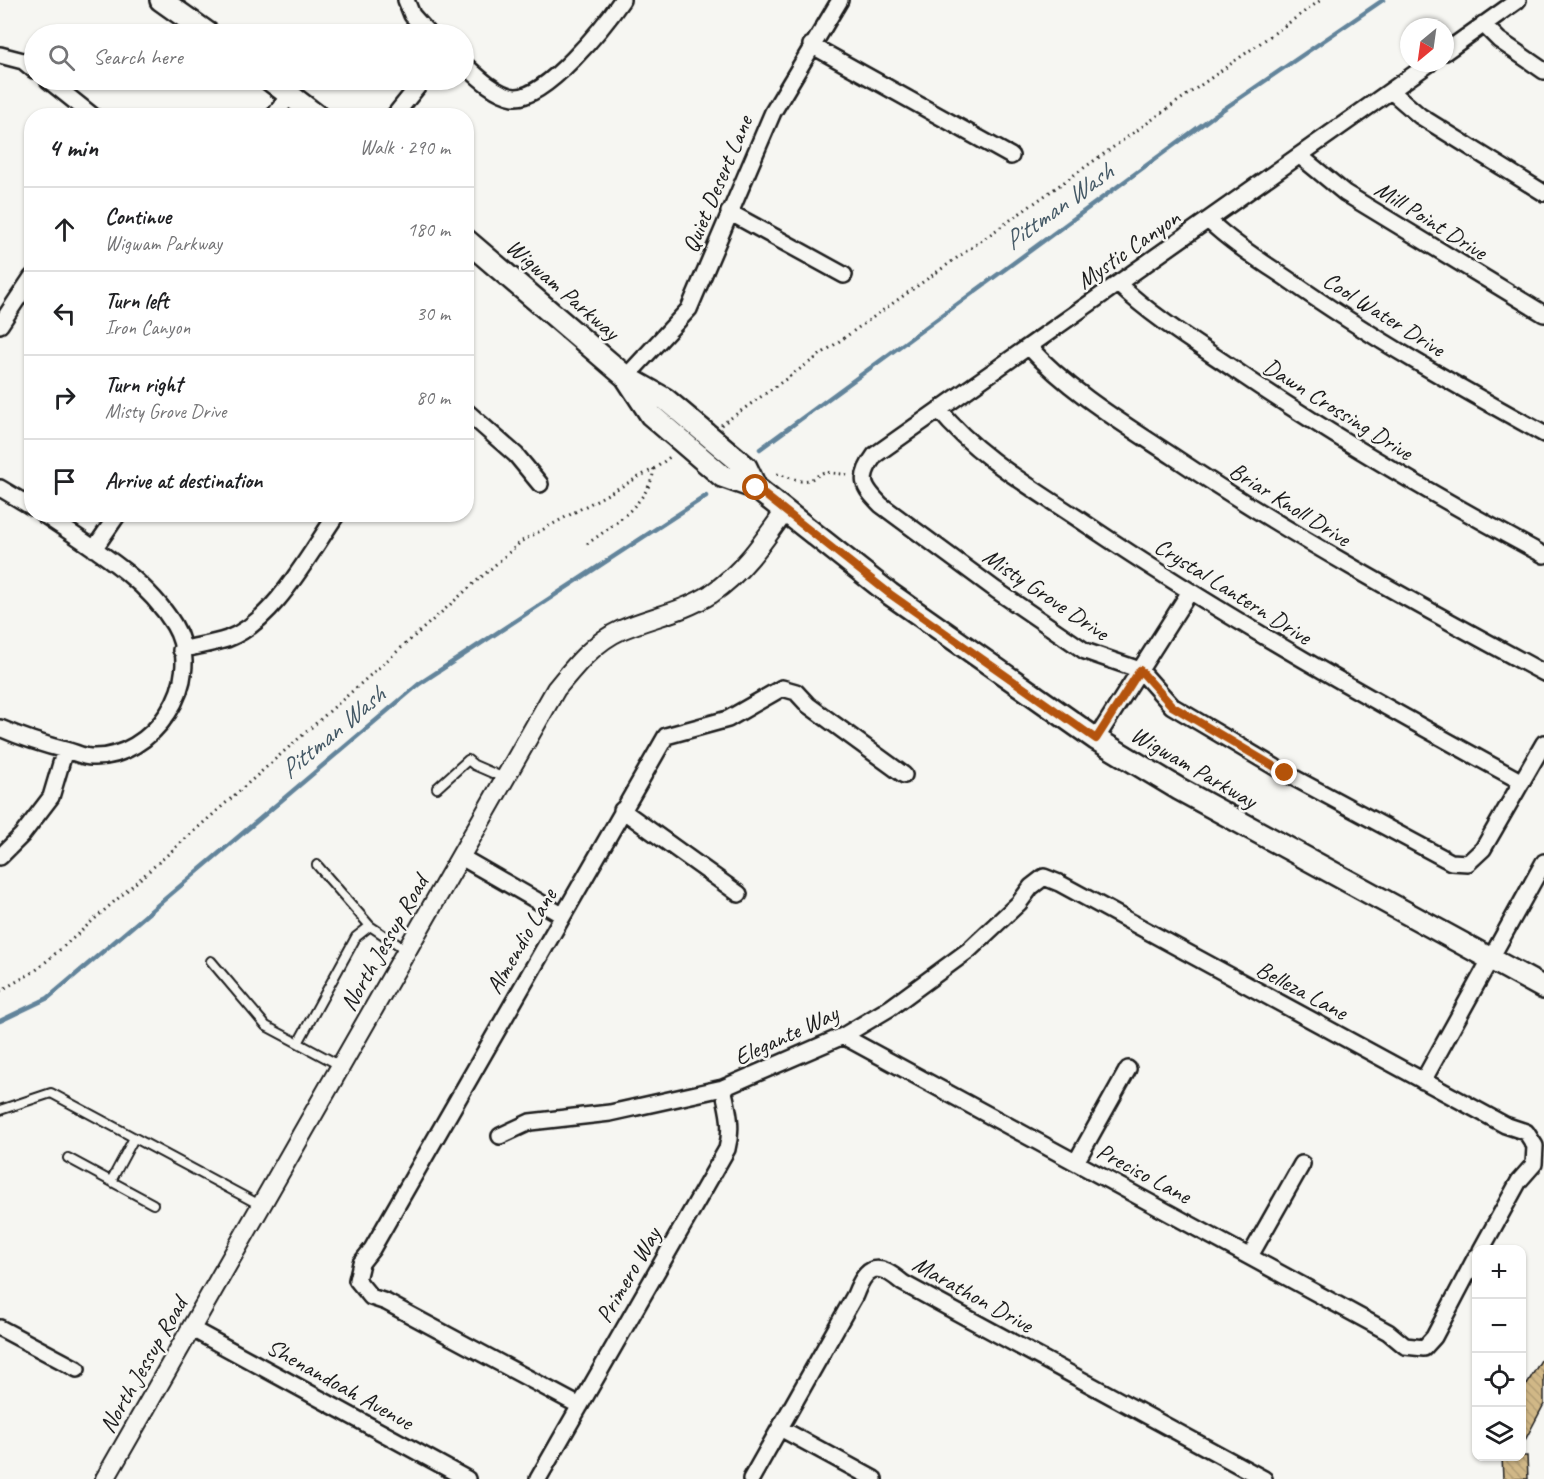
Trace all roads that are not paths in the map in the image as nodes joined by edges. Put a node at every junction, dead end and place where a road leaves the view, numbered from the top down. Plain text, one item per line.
1 (161, 0) edge
2 (406, 0) edge
3 (622, 0) edge
4 (840, 0) edge
5 (1518, 0) edge
6 (195, 24) edge
7 (420, 24) edge
8 (1483, 24) junction
9 (811, 45) junction
10 (1454, 45) edge
11 (0, 55) edge
12 (24, 62) edge
13 (1544, 71) edge
14 (1417, 72) edge
15 (474, 73) edge
16 (60, 90) edge
17 (284, 90) edge
18 (415, 90) edge
19 (1391, 91) junction
20 (290, 94) junction
21 (83, 108) edge
22 (280, 108) edge
23 (307, 108) edge
24 (400, 108) edge
25 (1011, 156) dead end
26 (1300, 156) junction
27 (1544, 193) edge
28 (729, 212) junction
29 (1208, 220) junction
30 (474, 247) edge
31 (844, 275) dead end
32 (1118, 284) junction
33 (24, 289) edge
34 (1544, 314) edge
35 (0, 325) edge
36 (1029, 347) junction
37 (626, 377) junction
38 (939, 410) junction
39 (474, 418) edge
40 (1544, 434) edge
41 (863, 477) joint
42 (540, 484) dead end
43 (0, 488) edge
44 (24, 502) edge
45 (784, 512) junction
46 (55, 522) edge
47 (113, 522) edge
48 (331, 522) edge
49 (94, 549) junction
50 (1544, 555) edge
51 (1189, 593) junction
52 (181, 650) junction
53 (1140, 670) junction
54 (1544, 674) edge
55 (0, 728) edge
56 (1096, 739) junction
57 (1544, 742) edge
58 (65, 750) junction
59 (904, 775) dead end
60 (505, 779) junction
61 (1522, 782) junction
62 (436, 788) dead end
63 (622, 810) junction
64 (0, 857) edge
65 (461, 857) junction
66 (1544, 862) edge
67 (317, 865) dead end
68 (1044, 877) joint
69 (739, 894) dead end
70 (562, 915) junction
71 (370, 926) junction
72 (408, 950) junction
73 (1489, 959) junction
74 (211, 961) dead end
75 (1544, 988) edge
76 (843, 1036) junction
77 (298, 1043) junction
78 (342, 1066) junction
79 (1128, 1069) dead end
80 (1423, 1081) junction
81 (723, 1088) junction
82 (0, 1110) edge
83 (500, 1136) dead end
84 (134, 1138) junction
85 (68, 1158) dead end
86 (1076, 1162) junction
87 (1302, 1164) dead end
88 (111, 1181) junction
89 (153, 1204) dead end
90 (262, 1206) junction
91 (1483, 1245) edge
92 (1250, 1256) junction
93 (1472, 1265) edge
94 (0, 1328) edge
95 (192, 1329) junction
96 (76, 1369) dead end
97 (580, 1407) junction
98 (780, 1428) junction
99 (105, 1479) edge
100 (467, 1479) edge
101 (538, 1479) edge
102 (751, 1479) edge
103 (874, 1479) edge
104 (1264, 1479) edge

1 - 6 main road
2 - 7 street
3 - 15 street
4 - 9 street, Quiet Desert Lane
5 - 8 street
8 - 10 street
8 - 13 street
9 - 25 street
9 - 28 street, Quiet Desert Lane
11 - 12 street
14 - 19 street, Mystic Canyon
16 - 21 street
17 - 20 main road
18 - 24 street
19 - 26 street, Mystic Canyon
19 - 27 street
20 - 22 street
20 - 23 main road
26 - 29 street, Mystic Canyon
26 - 34 street, Mill Point Drive
28 - 31 street
28 - 37 street, Quiet Desert Lane
29 - 32 street, Mystic Canyon
29 - 40 street, Cool Water Drive
30 - 37 main road, Wigwam Parkway
32 - 36 street, Mystic Canyon
32 - 50 street, Dawn Crossing Drive
33 - 35 street
36 - 38 street, Mystic Canyon
36 - 54 street, Briar Knoll Drive
37 - 45 main road, Wigwam Parkway
38 - 41 street, Mystic Canyon
38 - 51 street, Crystal Lantern Drive
39 - 42 street
41 - 53 street, Misty Grove Drive
43 - 44 street
45 - 56 main road, Wigwam Parkway
45 - 60 street, North Jessup Road
46 - 49 street
47 - 49 street
48 - 52 street
49 - 52 street
51 - 53 street
51 - 61 street, Crystal Lantern Drive
52 - 58 street
53 - 56 street
53 - 61 street, Misty Grove Drive
55 - 58 street
56 - 73 main road, Wigwam Parkway
57 - 61 street
58 - 64 street
59 - 63 street, Almendio Lane
60 - 62 lane
60 - 65 street, North Jessup Road
63 - 69 street
63 - 70 street, Almendio Lane
65 - 70 street
65 - 72 street, North Jessup Road
66 - 73 street
67 - 71 lane
68 - 76 street, Elegante Way
68 - 80 street, Belleza Lane
70 - 97 street, Almendio Lane
71 - 72 lane
71 - 77 lane
72 - 78 street, North Jessup Road
73 - 75 main road, Wigwam Parkway
73 - 80 street
74 - 77 lane
76 - 81 street, Elegante Way
76 - 86 street, Preciso Lane
77 - 78 lane
78 - 90 street, North Jessup Road
79 - 86 street
80 - 91 street, Belleza Lane
81 - 83 street, Elegante Way
81 - 97 street, Primero Way
82 - 84 lane
84 - 88 lane
84 - 90 lane
85 - 88 lane
86 - 92 street, Preciso Lane
87 - 92 street
88 - 89 lane
90 - 95 street, North Jessup Road
92 - 93 street, Preciso Lane
94 - 96 street
95 - 99 street, North Jessup Road
95 - 100 street, Shenandoah Avenue
97 - 101 street, Primero Way
98 - 102 street, Marathon Drive
98 - 103 street
98 - 104 street, Marathon Drive

